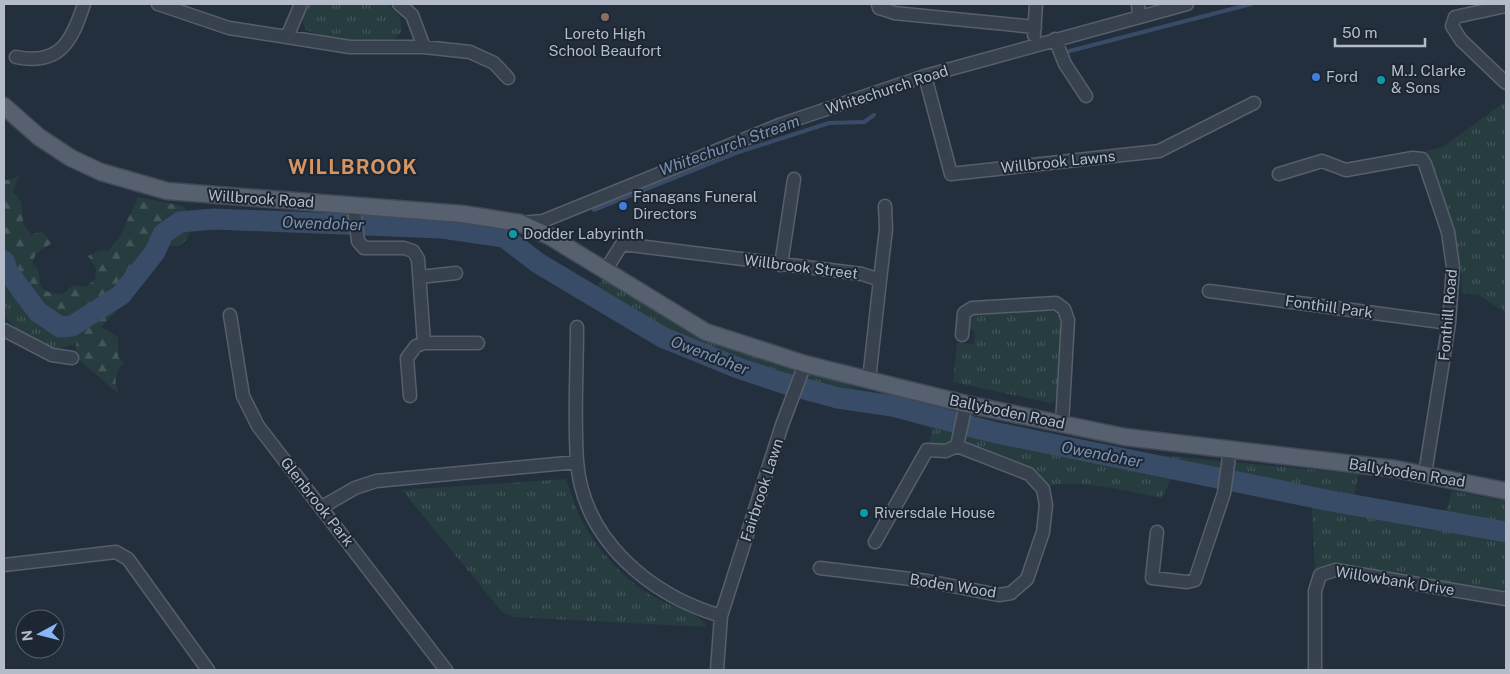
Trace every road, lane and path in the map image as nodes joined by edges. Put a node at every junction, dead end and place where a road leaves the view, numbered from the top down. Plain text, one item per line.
1 (84, 4) edge
2 (163, 4) edge
3 (301, 4) edge
4 (399, 4) edge
5 (878, 4) edge
6 (1036, 4) edge
7 (1187, 4) edge
8 (1506, 6) edge
9 (1139, 10) edge
10 (1035, 27) junction
11 (286, 37) junction
12 (1055, 39) junction
13 (1034, 45) junction
14 (424, 47) junction
15 (16, 57) dead end
16 (925, 76) junction
17 (508, 78) dead end
18 (1506, 83) edge
19 (1086, 96) dead end
20 (1254, 103) dead end
21 (4, 106) edge
22 (1279, 174) dead end
23 (794, 179) dead end
24 (884, 206) dead end
25 (354, 212) junction
26 (566, 212) junction
27 (520, 223) junction
28 (545, 234) junction
29 (781, 265) junction
30 (605, 271) junction
31 (456, 273) dead end
32 (420, 277) junction
33 (880, 280) junction
34 (1209, 291) dead end
35 (230, 315) dead end
36 (1449, 323) junction
37 (577, 327) dead end
38 (4, 330) edge
39 (962, 335) dead end
40 (424, 343) junction
41 (478, 343) dead end
42 (72, 358) dead end
43 (805, 364) junction
44 (869, 380) junction
45 (410, 396) dead end
46 (964, 412) junction
47 (1062, 424) junction
48 (957, 446) junction
49 (1230, 450) junction
50 (577, 462) junction
51 (1425, 474) junction
52 (1506, 491) edge
53 (322, 507) junction
54 (1157, 532) dead end
55 (875, 542) dead end
56 (4, 565) edge
57 (820, 568) dead end
58 (1506, 599) edge
59 (721, 616) junction
60 (208, 670) edge
61 (446, 670) edge
62 (717, 670) edge
63 (1315, 670) edge

1 - 15 street
2 - 11 street
3 - 11 street
4 - 14 street
5 - 10 street
6 - 10 street
7 - 9 street, Whitechurch Road
8 - 18 street
9 - 12 street, Whitechurch Road
10 - 13 street
11 - 14 street
12 - 13 street, Whitechurch Road
12 - 19 street
13 - 16 street, Whitechurch Road
14 - 17 street
16 - 20 street, Willbrook Lawns
16 - 26 street, Whitechurch Road
21 - 25 main road, Willbrook Road
22 - 36 street, Fonthill Road
23 - 29 street
24 - 33 street
25 - 27 main road, Willbrook Road
25 - 32 street
26 - 27 street, Whitechurch Road
26 - 28 street
27 - 28 main road, Willbrook Road
28 - 30 main road, Ballyboden Road
29 - 30 street, Willbrook Street
29 - 33 street, Willbrook Street
30 - 43 main road, Ballyboden Road
31 - 32 street
32 - 40 street
33 - 44 street, Willbrook Street
34 - 36 street, Fonthill Park
35 - 53 street, Glenbrook Park
36 - 51 street, Fonthill Road
37 - 50 street
38 - 42 street
39 - 47 street
40 - 41 street
40 - 45 street
43 - 44 main road, Ballyboden Road
43 - 59 street, Fairbrook Lawn
44 - 46 main road, Ballyboden Road
46 - 47 main road, Ballyboden Road
46 - 48 street
47 - 49 main road, Ballyboden Road
48 - 55 street
48 - 57 street, Boden Wood
49 - 51 main road, Ballyboden Road
49 - 54 street
50 - 53 street
50 - 59 street
51 - 52 main road, Ballyboden Road
53 - 61 street, Glenbrook Park
56 - 60 street
58 - 63 street, Willowbank Drive
59 - 62 street, Fairbrook Lawn

